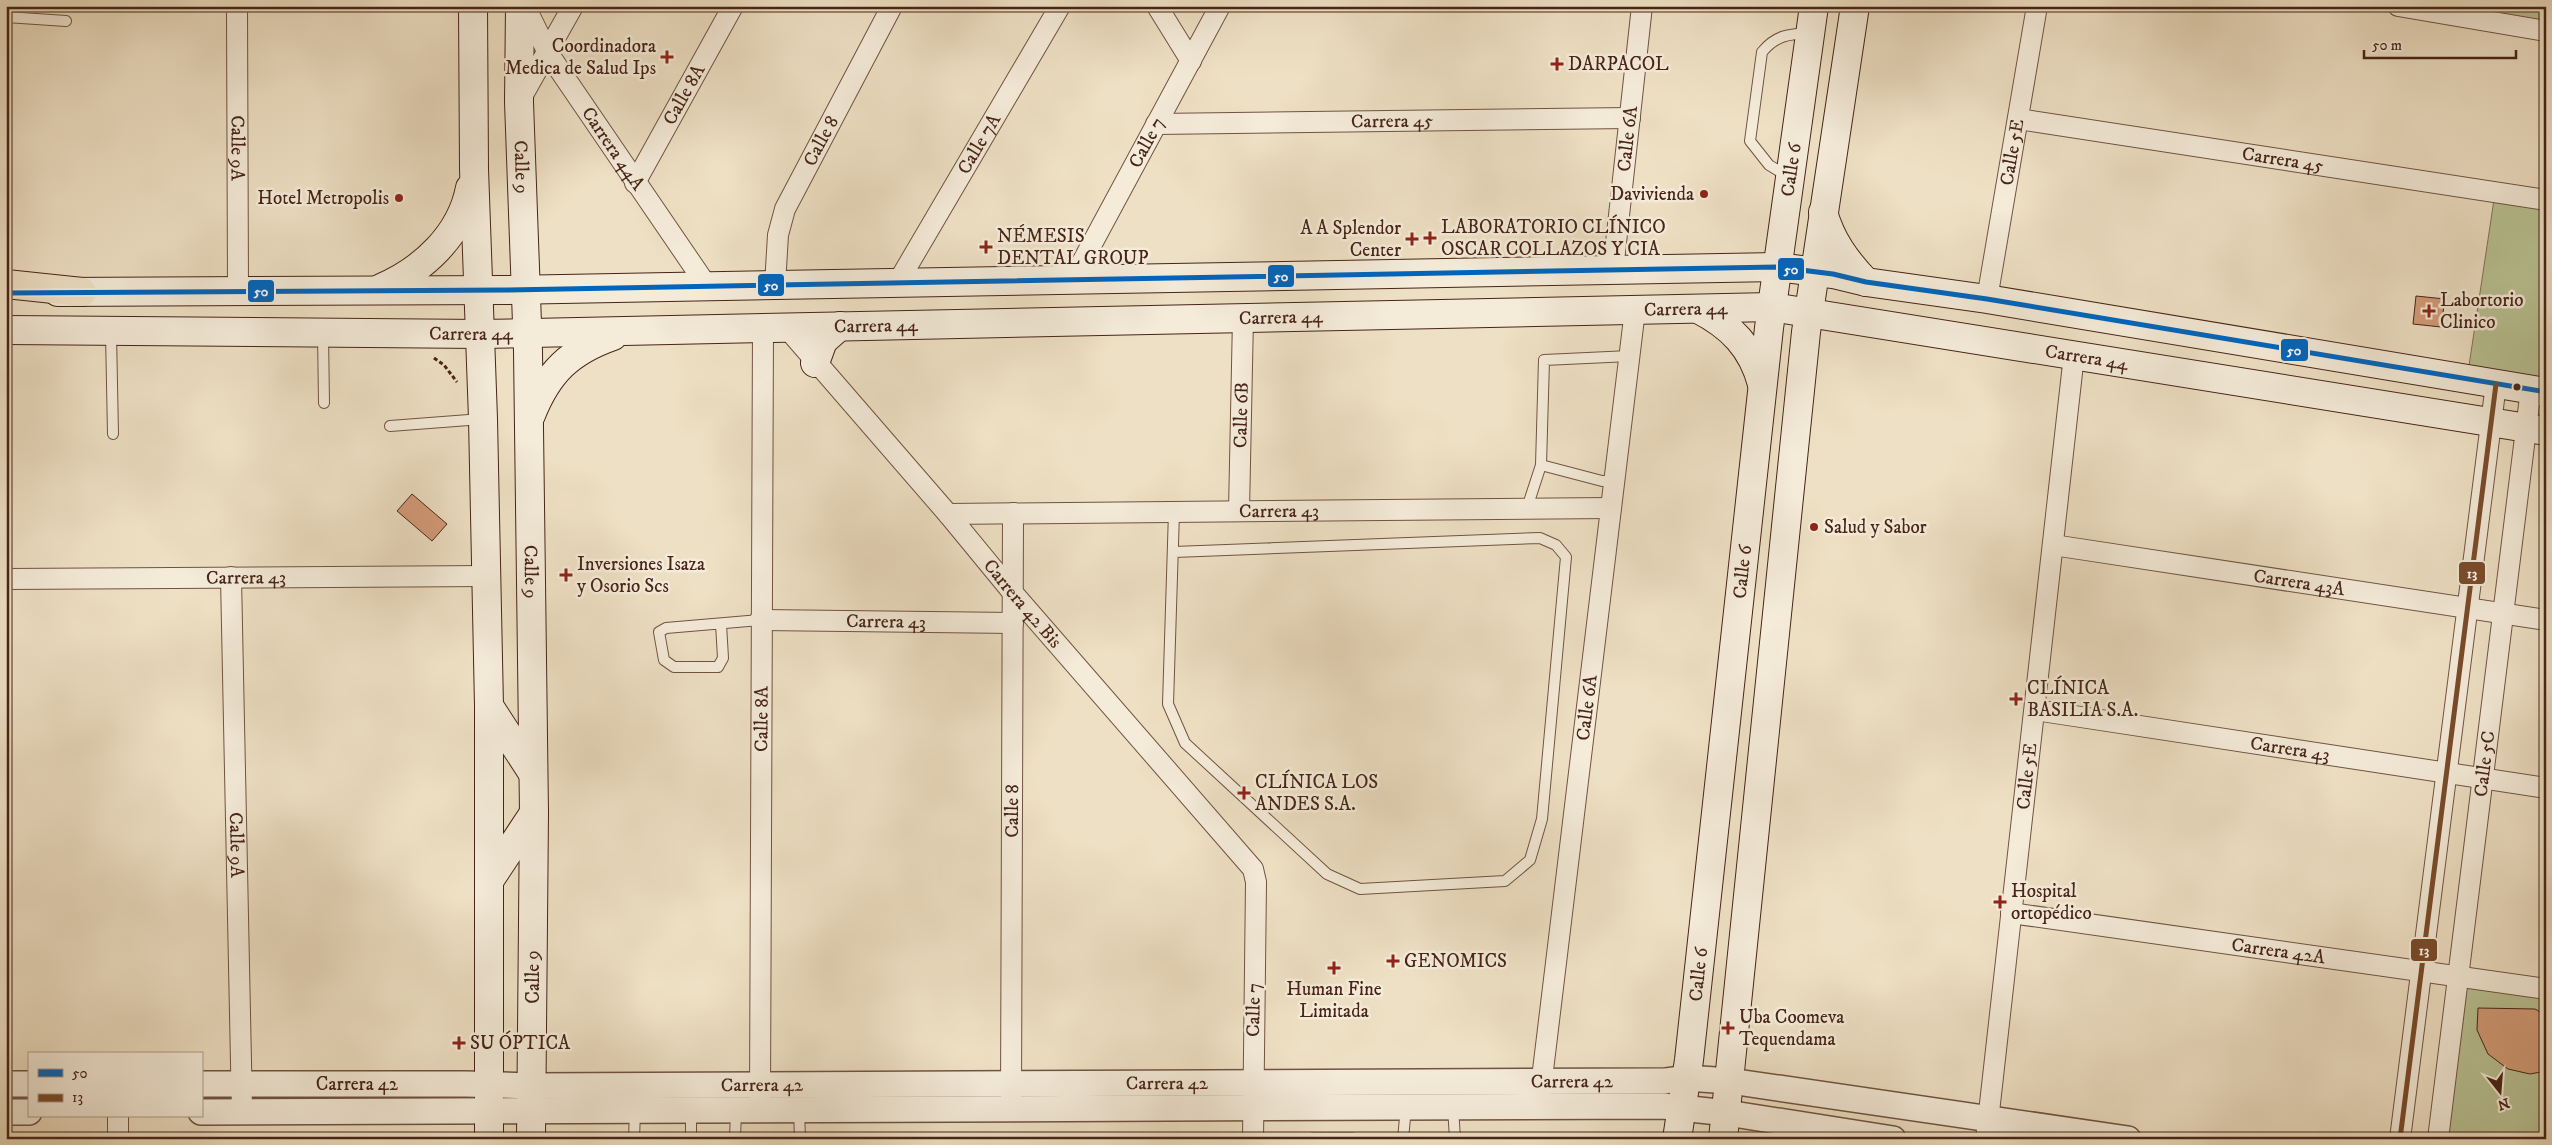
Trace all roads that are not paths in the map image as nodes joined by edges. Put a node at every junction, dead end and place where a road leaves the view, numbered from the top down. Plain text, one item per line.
1 (237, 6) edge
2 (473, 6) edge
3 (520, 6) edge
4 (526, 6) edge
5 (573, 6) edge
6 (733, 6) edge
7 (892, 6) edge
8 (1060, 6) edge
9 (1157, 6) edge
10 (1220, 6) edge
11 (1642, 6) edge
12 (1814, 6) edge
13 (1855, 6) edge
14 (2037, 6) edge
15 (2398, 6) edge
16 (6, 17) edge
17 (66, 21) dead end
18 (2546, 31) edge
19 (1810, 33) junction
20 (548, 53) junction
21 (1191, 61) junction
22 (519, 102) junction
23 (1630, 118) junction
24 (2018, 119) junction
25 (1156, 124) junction
26 (474, 169) junction
27 (1790, 178) junction
28 (634, 183) junction
29 (2546, 200) edge
30 (1823, 209) junction
31 (1777, 267) junction
32 (1613, 270) junction
33 (1815, 271) junction
34 (1332, 275) junction
35 (1073, 279) junction
36 (966, 281) junction
37 (898, 282) junction
38 (1866, 282) junction
39 (6, 284) edge
40 (775, 285) junction
41 (707, 286) junction
42 (525, 289) junction
43 (377, 290) junction
44 (479, 290) junction
45 (82, 292) junction
46 (238, 292) junction
47 (6, 293) edge
48 (1987, 299) junction
49 (1772, 307) junction
50 (1698, 309) junction
51 (1635, 310) junction
52 (1810, 312) junction
53 (1243, 318) junction
54 (1012, 323) junction
55 (840, 326) junction
56 (774, 327) junction
57 (6, 330) edge
58 (108, 330) junction
59 (639, 330) junction
60 (323, 332) junction
61 (527, 332) junction
62 (481, 334) junction
63 (6, 347) edge
64 (2074, 355) junction
65 (1630, 356) junction
66 (816, 363) junction
67 (2496, 384) junction
68 (1763, 388) junction
69 (2538, 390) edge
70 (324, 403) dead end
71 (483, 419) junction
72 (528, 421) junction
73 (2491, 422) junction
74 (390, 426) dead end
75 (2536, 429) edge
76 (112, 434) dead end
77 (1541, 465) junction
78 (1614, 481) junction
79 (1527, 508) junction
80 (1611, 508) junction
81 (1239, 511) junction
82 (1174, 512) junction
83 (1013, 513) junction
84 (948, 514) junction
85 (2053, 545) junction
86 (1174, 552) junction
87 (486, 576) junction
88 (231, 578) junction
89 (6, 579) edge
90 (1013, 593) junction
91 (2467, 608) junction
92 (2503, 613) junction
93 (760, 620) junction
94 (2546, 620) edge
95 (1013, 623) junction
96 (721, 624) junction
97 (489, 706) junction
98 (2035, 710) junction
99 (532, 772) junction
100 (2446, 772) junction
101 (2483, 778) junction
102 (2546, 788) edge
103 (534, 813) junction
104 (489, 881) junction
105 (1256, 882) joint
106 (2011, 913) junction
107 (2421, 971) junction
108 (2458, 977) junction
109 (2546, 989) edge
110 (1686, 1078) junction
111 (1730, 1080) junction
112 (1541, 1081) junction
113 (1254, 1083) junction
114 (6, 1084) edge
115 (28, 1084) edge
116 (202, 1084) edge
117 (242, 1084) junction
118 (489, 1084) junction
119 (1011, 1084) junction
120 (760, 1085) junction
121 (532, 1099) junction
122 (1406, 1107) junction
123 (1453, 1107) junction
124 (1538, 1107) junction
125 (1683, 1107) junction
126 (1253, 1108) junction
127 (1012, 1109) junction
128 (748, 1110) junction
129 (799, 1110) junction
130 (489, 1111) junction
131 (635, 1111) junction
132 (691, 1111) junction
133 (6, 1112) edge
134 (28, 1112) edge
135 (202, 1112) edge
136 (242, 1112) junction
137 (118, 1118) edge
138 (1725, 1126) edge
139 (1987, 1128) edge
140 (118, 1139) edge
141 (490, 1139) edge
142 (531, 1139) edge
143 (634, 1139) edge
144 (691, 1139) edge
145 (735, 1139) edge
146 (800, 1139) edge
147 (1253, 1139) edge
148 (1403, 1139) edge
149 (1455, 1139) edge
150 (1677, 1139) edge
151 (1893, 1139) edge
152 (2128, 1139) edge
153 (2400, 1139) edge
154 (2438, 1139) edge

1 - 46 street, Calle 9A
2 - 26 main road
3 - 22 main road, Calle 9
4 - 20 street, Carrera 44A
5 - 20 street
6 - 28 street, Calle 8A
7 - 40 street, Calle 8
8 - 37 street, Calle 7A
9 - 21 street
10 - 21 street, Calle 7
11 - 23 street, Calle 6A
12 - 19 main road, Calle 6
13 - 30 main road, Calle 6
14 - 24 street, Calle 5E
15 - 18 street
16 - 17 lane
19 - 27 main road, Calle 6
19 - 27 lane
20 - 22 street
20 - 28 street, Carrera 44A
21 - 25 street, Calle 7
22 - 42 main road, Calle 9
23 - 25 street, Carrera 45
23 - 32 street, Calle 6A
24 - 29 street, Carrera 45
24 - 48 street, Calle 5E
25 - 35 street, Calle 7
26 - 43 main road
26 - 44 main road
27 - 31 main road, Calle 6
28 - 41 street, Carrera 44A
30 - 33 main road, Calle 6
30 - 38 main road
31 - 32 main road
31 - 33 main road
31 - 49 main road, Calle 6
32 - 34 main road
33 - 38 main road
33 - 52 main road, Calle 6
34 - 35 main road
34 - 53 main road
35 - 36 main road
36 - 37 main road
36 - 54 main road
37 - 40 main road
38 - 48 main road
39 - 45 main road
40 - 41 main road
41 - 42 main road
42 - 44 main road
42 - 61 main road, Calle 9
43 - 44 main road
43 - 46 main road
44 - 62 main road
45 - 46 main road
45 - 47 main road
48 - 67 main road
49 - 50 main road, Carrera 44
49 - 52 main road, Carrera 44
49 - 68 main road, Calle 6
50 - 51 main road, Carrera 44
50 - 68 main road
51 - 53 main road, Carrera 44
51 - 65 street, Calle 6A
52 - 64 main road, Carrera 44
52 - 111 main road, Calle 6
53 - 54 main road, Carrera 44
53 - 81 street, Calle 6B
54 - 55 main road, Carrera 44
55 - 56 main road, Carrera 44
55 - 66 main road
56 - 59 main road, Carrera 44
56 - 66 street, Carrera 42 Bis
56 - 93 street, Calle 8A
57 - 58 main road, Carrera 44
58 - 60 main road, Carrera 44
58 - 63 main road
58 - 76 lane
59 - 61 main road, Carrera 44
59 - 72 main road
60 - 62 main road, Carrera 44
60 - 70 lane
61 - 62 main road, Carrera 44
61 - 72 main road, Calle 9
62 - 71 main road
64 - 73 main road, Carrera 44
64 - 85 street, Calle 5E
65 - 77 lane
65 - 78 street, Calle 6A
66 - 84 street, Carrera 42 Bis
67 - 69 main road
67 - 73 street, Calle 5C
68 - 110 main road, Calle 6
69 - 75 street, Calle 5C
71 - 74 lane
71 - 87 main road
72 - 99 main road, Calle 9
73 - 75 main road, Carrera 44
73 - 91 street, Calle 5C
75 - 92 street, Calle 5C
77 - 78 lane
77 - 79 lane
78 - 80 street, Calle 6A
79 - 80 street, Carrera 43
79 - 81 street, Carrera 43
80 - 112 street, Calle 6A
81 - 82 street, Carrera 43
82 - 83 street, Carrera 43
82 - 86 lane
83 - 84 street, Carrera 43
83 - 90 street, Calle 8
84 - 90 street, Carrera 42 Bis
85 - 91 street, Carrera 43A
85 - 98 street, Calle 5E
86 - 86 lane
87 - 88 street, Carrera 43
87 - 97 main road
88 - 89 street, Carrera 43
88 - 117 street, Calle 9A
90 - 95 street, Calle 8
90 - 105 street, Carrera 42 Bis
91 - 92 street, Carrera 43A
91 - 100 street, Calle 5C
92 - 94 street, Carrera 43A
92 - 101 street, Calle 5C
93 - 95 street, Carrera 43
93 - 96 lane
93 - 120 street, Calle 8A
95 - 119 street, Calle 8
96 - 96 lane
97 - 99 main road
97 - 104 main road
98 - 100 street, Carrera 43
98 - 106 street, Calle 5E
99 - 103 main road, Calle 9
100 - 101 street, Carrera 43
100 - 107 street, Calle 5C
101 - 102 street, Carrera 43
101 - 108 street, Calle 5C
103 - 104 main road
103 - 121 main road, Calle 9
104 - 118 main road
105 - 113 street, Calle 7
106 - 107 street, Carrera 42A
106 - 139 street, Calle 5E
107 - 108 street, Carrera 42A
107 - 153 street, Calle 5C
108 - 109 street, Carrera 42A
108 - 154 street, Calle 5C
110 - 111 street, Carrera 42
110 - 112 street, Carrera 42
110 - 125 main road, Calle 6
111 - 138 main road, Calle 6
111 - 139 street, Carrera 42
112 - 113 street, Carrera 42
112 - 124 street, Calle 6A
113 - 119 street, Carrera 42
113 - 126 street, Calle 7
114 - 115 street
116 - 117 street, Carrera 42
117 - 118 street, Carrera 42
117 - 136 street, Calle 9A
118 - 121 street, Carrera 42
118 - 130 main road
119 - 120 street, Carrera 42
119 - 127 street, Calle 8
120 - 121 street, Carrera 42
120 - 128 street, Calle 8A
121 - 130 street, Carrera 42
121 - 131 street, Carrera 42
121 - 142 main road, Calle 9
122 - 123 street, Carrera 42
122 - 126 street, Carrera 42
122 - 148 lane
123 - 124 street, Carrera 42
123 - 149 lane
124 - 125 street, Carrera 42
125 - 138 street, Carrera 42
125 - 150 main road, Calle 6
126 - 127 street, Carrera 42
126 - 147 street, Calle 7
127 - 129 street, Carrera 42
128 - 129 street, Carrera 42
128 - 132 street, Carrera 42
128 - 145 lane
129 - 146 lane
130 - 136 street, Carrera 42
130 - 141 main road
131 - 132 street, Carrera 42
131 - 143 lane
132 - 144 lane
133 - 134 street
135 - 136 street, Carrera 42
137 - 140 street
138 - 151 street, Carrera 42
139 - 152 street, Carrera 42

